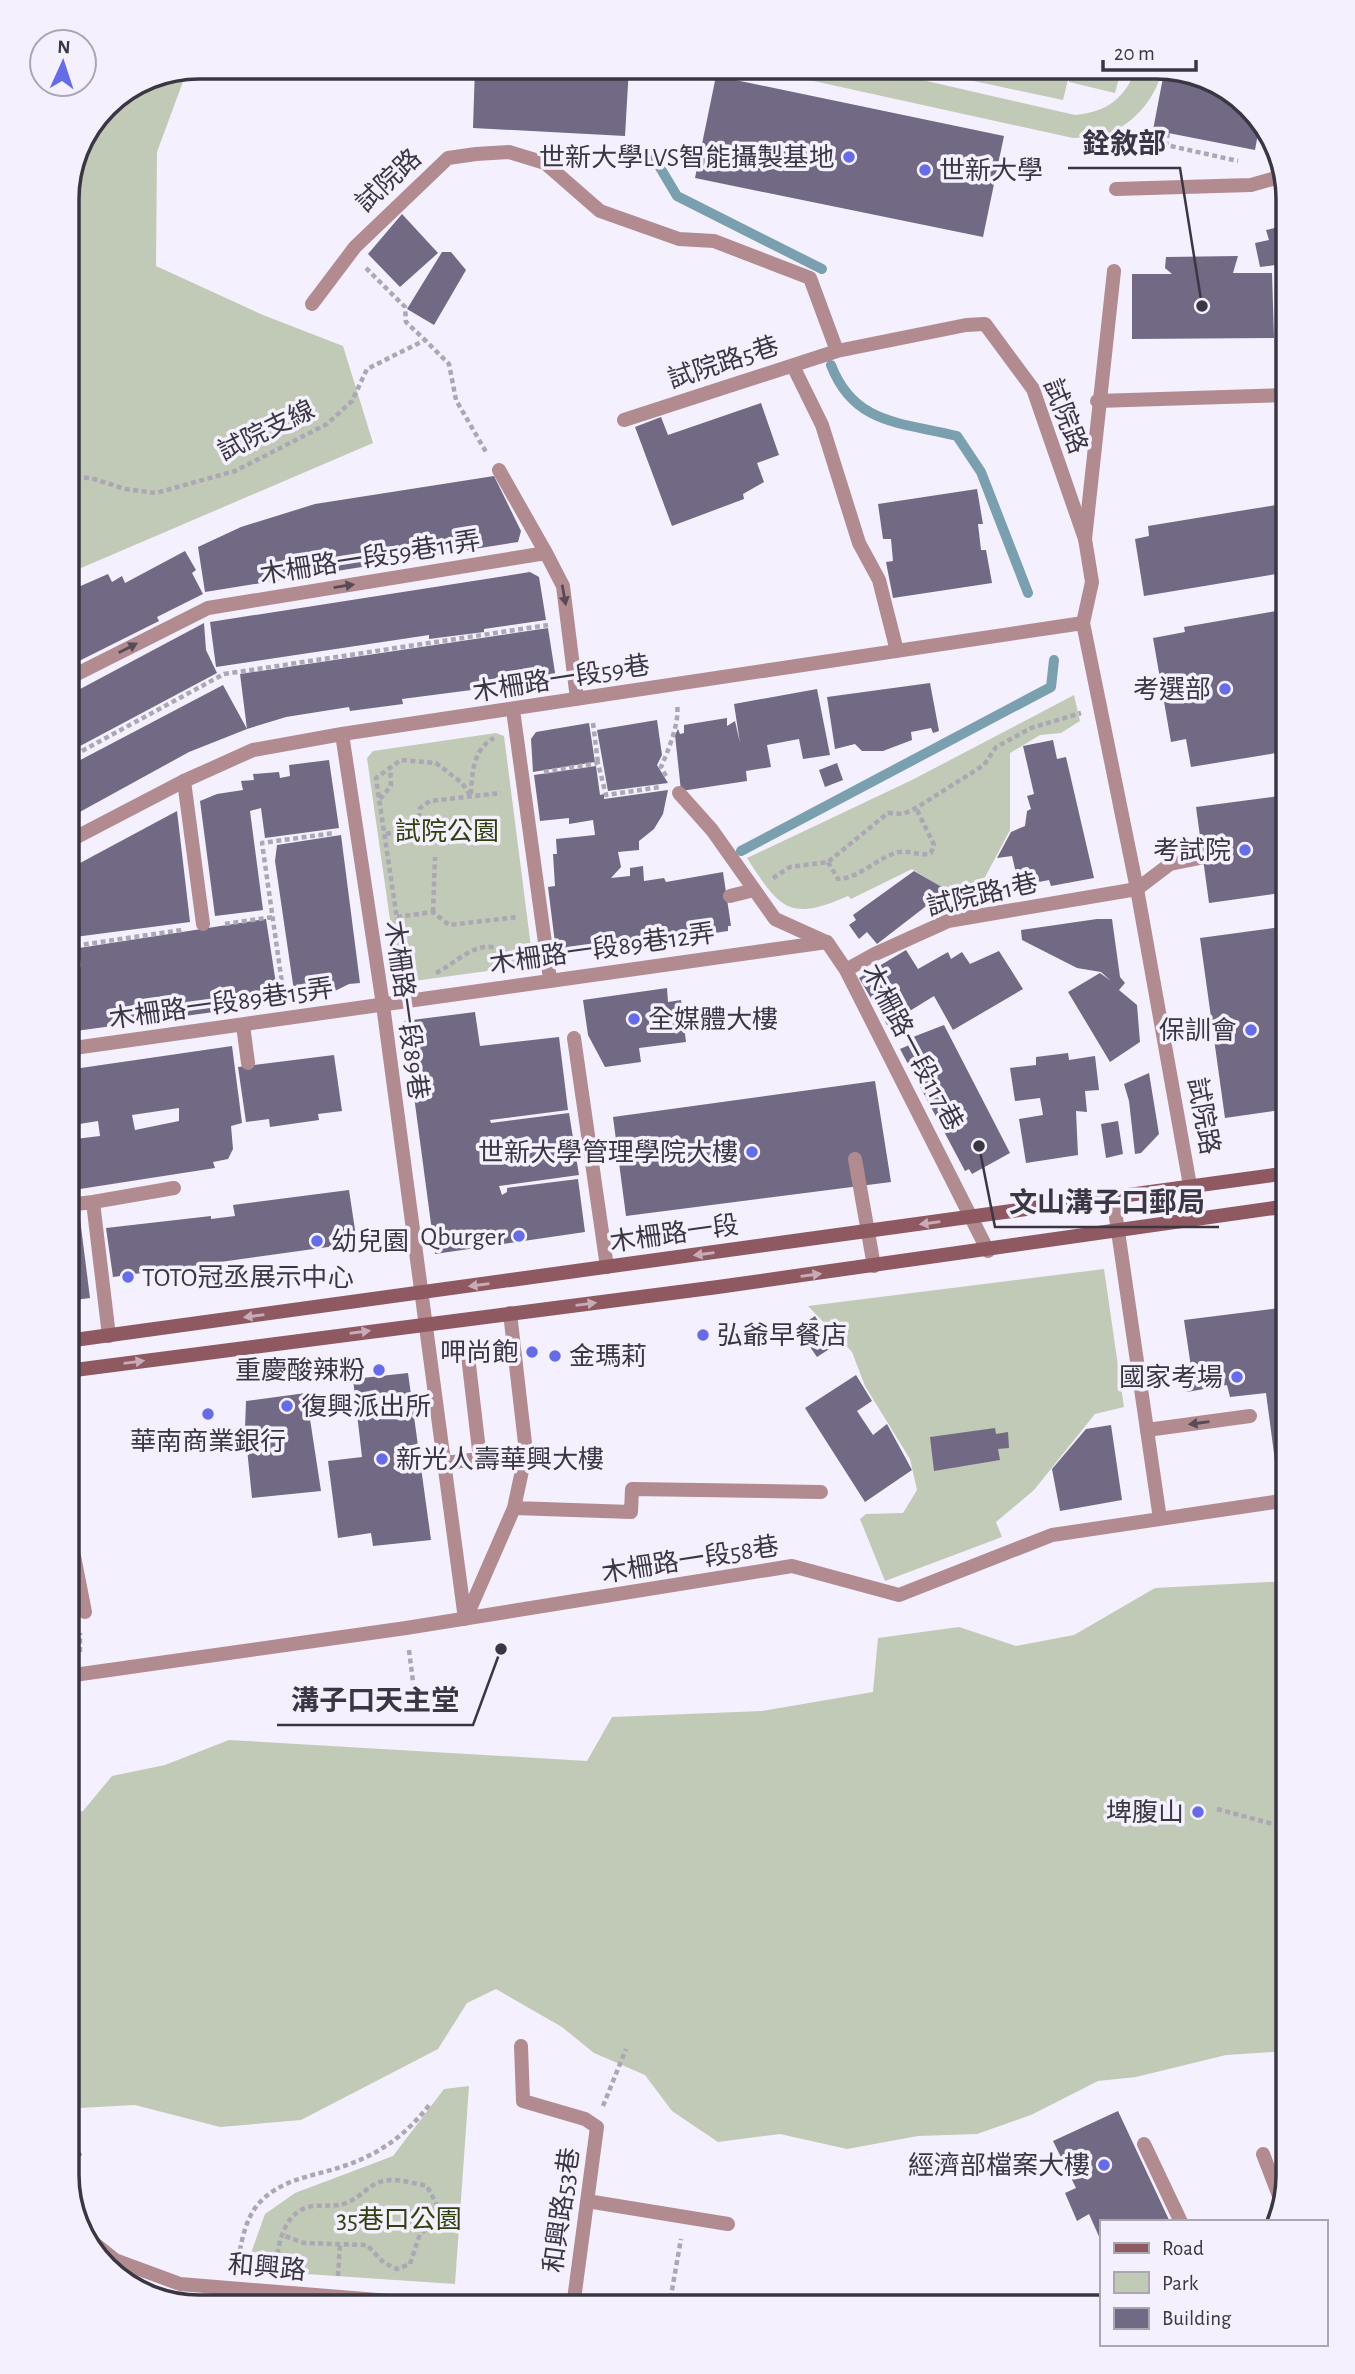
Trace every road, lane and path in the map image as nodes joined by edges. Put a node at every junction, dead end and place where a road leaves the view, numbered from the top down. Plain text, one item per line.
1 (1168, 134) dead end
2 (1267, 154) edge
3 (1260, 159) dead end
4 (1251, 164) dead end
5 (1274, 179) edge
6 (1116, 189) dead end
7 (359, 262) dead end
8 (1114, 271) dead end
9 (312, 304) dead end
10 (425, 340) junction
11 (837, 351) junction
12 (793, 366) junction
13 (1276, 395) edge
14 (1097, 401) junction
15 (624, 420) dead end
16 (499, 470) joint
17 (79, 478) edge
18 (1085, 539) junction
19 (547, 553) junction
20 (568, 622) junction
21 (1083, 623) junction
22 (897, 651) junction
23 (79, 673) edge
24 (577, 699) junction
25 (678, 707) dead end
26 (513, 710) junction
27 (1081, 713) dead end
28 (593, 723) dead end
29 (342, 734) junction
30 (499, 735) dead end
31 (79, 753) edge
32 (598, 763) junction
33 (390, 766) junction
34 (540, 772) dead end
35 (184, 781) junction
36 (679, 793) dead end
37 (470, 795) junction
38 (380, 800) junction
39 (503, 804) dead end
40 (916, 807) junction
41 (356, 830) junction
42 (386, 834) junction
43 (79, 836) edge
44 (435, 858) dead end
45 (1200, 858) dead end
46 (828, 862) junction
47 (1137, 889) junction
48 (754, 890) junction
49 (730, 895) dead end
50 (515, 904) dead end
51 (433, 912) junction
52 (273, 917) junction
53 (397, 917) junction
54 (517, 917) junction
55 (204, 926) junction
56 (519, 930) dead end
57 (828, 942) junction
58 (520, 943) dead end
59 (79, 945) edge
60 (846, 970) junction
61 (550, 979) junction
62 (383, 1005) junction
63 (287, 1019) junction
64 (243, 1025) junction
65 (575, 1038) dead end
66 (79, 1047) edge
67 (248, 1063) dead end
68 (855, 1159) dead end
69 (1276, 1175) edge
70 (1190, 1186) junction
71 (174, 1188) dead end
72 (1113, 1197) junction
73 (93, 1202) junction
74 (79, 1204) edge
75 (1276, 1208) edge
76 (973, 1217) junction
77 (1196, 1219) junction
78 (1118, 1230) junction
79 (868, 1231) junction
80 (988, 1251) junction
81 (874, 1266) junction
82 (607, 1267) junction
83 (422, 1293) junction
84 (510, 1313) junction
85 (426, 1324) junction
86 (109, 1336) junction
87 (79, 1340) edge
88 (468, 1356) dead end
89 (79, 1369) edge
90 (1250, 1416) dead end
91 (1147, 1430) junction
92 (444, 1463) junction
93 (821, 1492) dead end
94 (1276, 1502) edge
95 (514, 1508) junction
96 (1160, 1519) junction
97 (79, 1581) edge
98 (85, 1612) joint
99 (465, 1619) junction
100 (406, 1628) junction
101 (79, 1638) edge
102 (79, 1674) edge
103 (417, 1714) dead end
104 (1217, 1809) dead end
105 (1276, 1825) edge
106 (521, 2046) dead end
107 (626, 2049) dead end
108 (429, 2104) dead end
109 (604, 2104) dead end
110 (1144, 2144) dead end
111 (1263, 2154) dead end
112 (1275, 2186) edge
113 (587, 2201) junction
114 (685, 2217) junction
115 (1180, 2220) edge
116 (728, 2224) dead end
117 (282, 2235) junction
118 (340, 2244) junction
119 (110, 2256) edge
120 (232, 2288) junction
121 (275, 2293) junction
122 (288, 2295) edge
123 (336, 2295) edge
124 (575, 2295) edge
125 (671, 2295) edge

1 - 4 path
2 - 3 path
5 - 6 street
7 - 10 path
8 - 14 street
9 - 11 street, 試院路
10 - 16 path
10 - 17 path, 試院支線
11 - 12 street, 試院路5巷
11 - 18 street, 試院路
12 - 15 street, 試院路5巷
12 - 22 street
13 - 14 street
14 - 18 street
16 - 19 street
18 - 21 street, 試院路
19 -> 20 street
23 -> 19 street, 木柵路一段59巷11弄
20 - 24 street
20 - 31 path
21 - 22 street, 木柵路一段59巷
21 - 47 street, 試院路
22 - 24 street, 木柵路一段59巷
24 - 26 street, 木柵路一段59巷
25 - 32 path
26 - 29 street, 木柵路一段59巷
26 - 61 street
27 - 40 path
28 - 32 path
29 - 35 street, 木柵路一段59巷
29 - 41 street, 木柵路一段89巷
30 - 37 path
32 - 34 path
33 - 37 path
33 - 38 path
33 - 38 path
35 - 43 street, 木柵路一段59巷
35 - 55 street
36 - 48 street
37 - 39 path
37 - 42 path
38 - 42 path
40 - 46 path
40 - 46 path
41 - 52 path
41 - 62 street, 木柵路一段89巷
42 - 53 path
44 - 51 path
45 - 47 street
46 - 48 path
47 - 60 street, 試院路1巷
47 - 70 street, 試院路
48 - 49 street
48 - 57 street
50 - 54 path
51 - 53 path
51 - 54 path
52 - 55 path
52 - 63 path
53 - 58 path
54 - 56 path
55 - 59 path
57 - 60 street, 木柵路一段117巷
57 - 61 street, 木柵路一段89巷12弄
60 - 76 street, 木柵路一段117巷
61 - 62 street, 木柵路一段89巷12弄
62 - 63 street, 木柵路一段89巷15弄
62 - 83 street, 木柵路一段89巷
63 - 64 street, 木柵路一段89巷15弄
64 - 66 street, 木柵路一段89巷15弄
64 - 67 street
65 - 82 street
68 - 79 street
69 - 70 main road, 木柵路一段
70 - 72 main road, 木柵路一段
70 - 77 street, 試院路
71 - 73 street
72 - 76 main road, 木柵路一段
72 - 78 street
73 - 74 street
73 - 86 street
75 - 77 main road
76 -> 79 main road, 木柵路一段
76 - 80 street, 木柵路一段117巷
77 - 78 main road
78 - 80 main road
78 - 91 street
79 - 81 street
79 -> 82 main road, 木柵路一段
80 - 81 main road
84 -> 81 main road
82 -> 83 main road, 木柵路一段
83 - 85 street
83 -> 86 main road, 木柵路一段
84 - 85 main road
84 - 95 street
89 -> 85 main road
85 - 92 street
86 - 87 main road, 木柵路一段
88 - 92 street
90 -> 91 street
91 - 96 street
92 - 99 street
93 - 95 street, 木柵路一段58巷
94 - 96 street, 木柵路一段58巷
95 - 99 street
96 - 99 street, 木柵路一段58巷
97 - 98 street
98 - 101 path
99 - 100 street, 木柵路一段58巷
100 - 102 street, 木柵路一段58巷
100 - 103 path
104 - 105 path
106 - 113 street, 和興路53巷
107 - 109 path
108 - 120 path
110 - 115 street
111 - 112 street
113 - 114 street
113 - 124 street, 和興路53巷
114 - 116 street
114 - 125 path
117 - 118 path
117 - 118 path
117 - 121 path
118 - 123 path
119 - 120 street, 和興路
120 - 121 street, 和興路
121 - 122 street, 和興路

